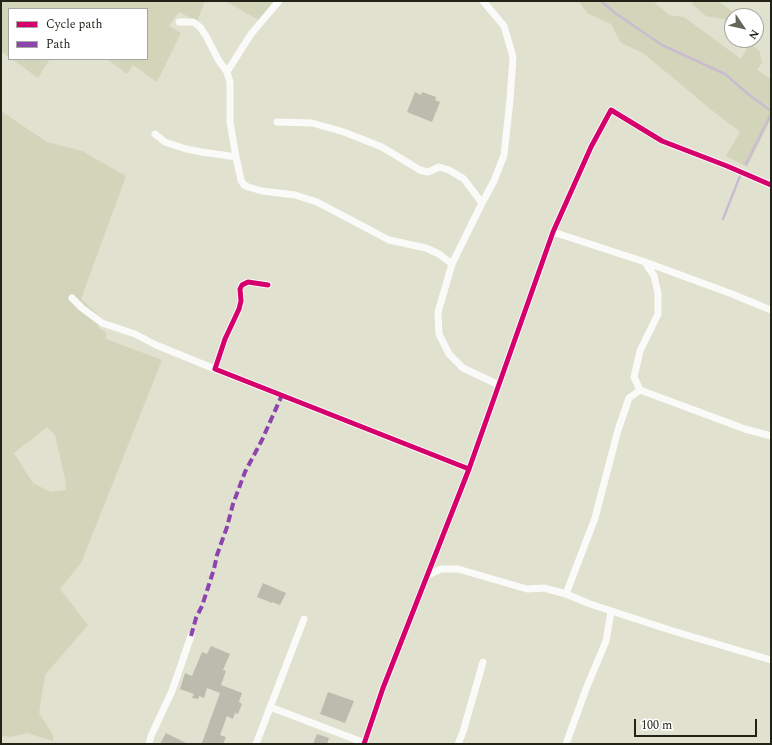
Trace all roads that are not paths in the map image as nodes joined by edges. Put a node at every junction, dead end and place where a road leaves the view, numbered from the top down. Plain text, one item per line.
1 (279, 1) edge
2 (483, 1) edge
3 (179, 22) dead end
4 (227, 72) junction
5 (277, 122) dead end
6 (155, 134) dead end
7 (236, 156) junction
8 (771, 185) edge
9 (482, 203) junction
10 (553, 232) junction
11 (645, 262) junction
12 (452, 264) junction
13 (268, 285) dead end
14 (72, 298) dead end
15 (771, 310) edge
16 (215, 369) junction
17 (499, 385) junction
18 (640, 390) junction
19 (771, 436) edge
20 (469, 470) junction
21 (428, 575) junction
22 (566, 594) junction
23 (611, 612) junction
24 (304, 619) dead end
25 (191, 636) dead end
26 (771, 660) edge
27 (483, 662) dead end
28 (270, 707) junction
29 (149, 744) edge
30 (256, 744) edge
31 (364, 744) edge
32 (458, 744) edge
33 (566, 744) edge

1 - 4 street
2 - 9 street
3 - 4 street
4 - 7 street
5 - 9 street
6 - 7 street
7 - 12 street
8 - 10 street
9 - 12 street
10 - 11 street
10 - 17 street
11 - 15 street
11 - 18 street
12 - 17 street
13 - 16 street
14 - 16 street
16 - 20 street
17 - 20 street
18 - 19 street
18 - 22 street
20 - 21 street
21 - 22 street
21 - 31 street
22 - 23 street
23 - 26 street
23 - 33 street
24 - 28 street
25 - 29 street
27 - 32 street
28 - 30 street
28 - 31 street

